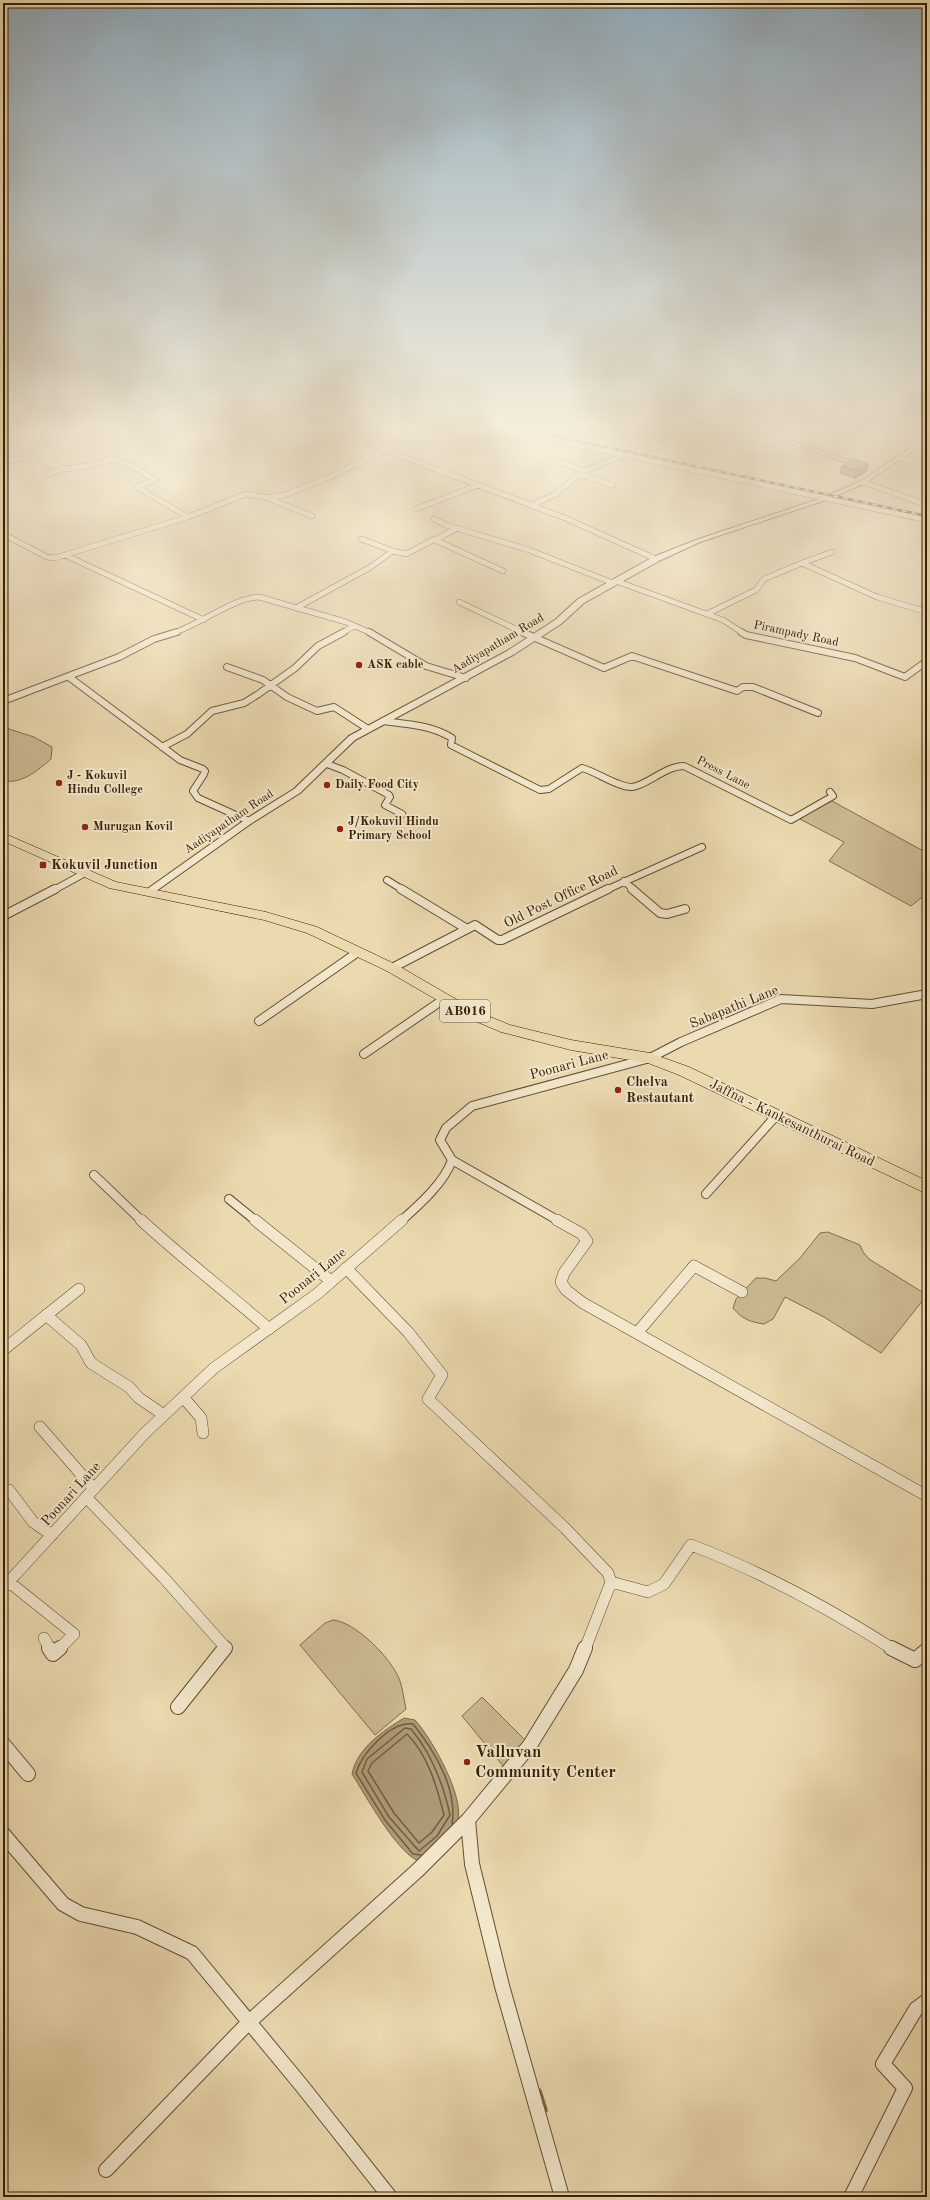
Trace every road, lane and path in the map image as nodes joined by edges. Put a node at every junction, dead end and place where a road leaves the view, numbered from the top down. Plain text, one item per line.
1 (6, 536) edge
2 (128, 536) edge
3 (442, 536) edge
4 (482, 536) edge
5 (604, 536) edge
6 (714, 536) edge
7 (361, 539) dead end
8 (435, 539) junction
9 (393, 551) junction
10 (832, 552) dead end
11 (65, 555) junction
12 (656, 559) junction
13 (802, 563) junction
14 (503, 571) dead end
15 (615, 582) junction
16 (459, 602) dead end
17 (296, 608) junction
18 (927, 612) edge
19 (708, 614) junction
20 (204, 620) junction
21 (354, 626) junction
22 (535, 638) junction
23 (927, 661) edge
24 (226, 667) dead end
25 (69, 677) junction
26 (466, 678) junction
27 (270, 685) junction
28 (3, 701) edge
29 (818, 713) dead end
30 (383, 721) junction
31 (368, 729) junction
32 (162, 747) junction
33 (328, 764) junction
34 (830, 792) dead end
35 (402, 814) dead end
36 (249, 821) junction
37 (3, 837) edge
38 (702, 847) dead end
39 (85, 873) junction
40 (387, 880) dead end
41 (624, 881) junction
42 (148, 892) junction
43 (685, 909) dead end
44 (3, 916) edge
45 (467, 929) junction
46 (358, 952) junction
47 (392, 968) junction
48 (927, 994) edge
49 (444, 999) junction
50 (259, 1021) dead end
51 (364, 1054) dead end
52 (650, 1058) junction
53 (776, 1116) junction
54 (452, 1160) junction
55 (94, 1175) dead end
56 (927, 1188) edge
57 (706, 1194) dead end
58 (229, 1199) dead end
59 (346, 1268) junction
60 (331, 1281) junction
61 (79, 1289) dead end
62 (742, 1292) dead end
63 (46, 1315) junction
64 (269, 1329) junction
65 (637, 1333) junction
66 (3, 1350) edge
67 (183, 1397) junction
68 (164, 1415) junction
69 (40, 1427) dead end
70 (203, 1433) dead end
71 (8, 1490) dead end
72 (90, 1493) junction
73 (927, 1496) edge
74 (52, 1535) junction
75 (611, 1582) junction
76 (6, 1585) edge
77 (44, 1638) dead end
78 (927, 1650) edge
79 (178, 1707) dead end
80 (3, 1744) edge
81 (28, 1774) dead end
82 (468, 1820) junction
83 (3, 1834) edge
84 (927, 2002) edge
85 (249, 2022) junction
86 (106, 2170) dead end
87 (390, 2197) edge
88 (562, 2197) edge
89 (851, 2197) edge

1 - 11 street
2 - 11 street
3 - 8 street
4 - 15 street, Pirampady Road
5 - 12 street
6 - 12 street, Aadiyapatham Road
7 - 9 street
8 - 9 street
8 - 14 street
9 - 17 street
10 - 13 street
11 - 20 street
12 - 15 street, Aadiyapatham Road
13 - 18 street
13 - 19 street
15 - 19 street, Pirampady Road
15 - 22 street, Aadiyapatham Road
16 - 22 street
17 - 20 street
17 - 21 street
19 - 23 street, Pirampady Road
20 - 25 street
21 - 26 street
21 - 27 street
22 - 26 street, Aadiyapatham Road
22 - 29 street
24 - 27 street
25 - 28 street
25 - 32 street
26 - 30 street, Aadiyapatham Road
27 - 31 street
27 - 32 street
30 - 31 street, Aadiyapatham Road
30 - 34 street, Press Lane
31 - 33 street, Aadiyapatham Road
32 - 36 street
33 - 35 street
33 - 36 street, Aadiyapatham Road
36 - 42 street, Aadiyapatham Road
37 - 39 main road, Jaffna - Kankesanthurai Road / AB016
38 - 41 street, Old Post Office Road
39 - 42 main road, Jaffna - Kankesanthurai Road / AB016
39 - 44 street
40 - 45 street
41 - 43 street
41 - 45 street, Old Post Office Road
42 - 46 main road, Jaffna - Kankesanthurai Road / AB016
45 - 47 street
46 - 47 main road, Jaffna - Kankesanthurai Road / AB016
46 - 50 street
47 - 49 main road, Jaffna - Kankesanthurai Road / AB016
48 - 52 street, Sabapathi Lane
49 - 51 street
49 - 52 main road, Jaffna - Kankesanthurai Road / AB016
52 - 53 main road, Jaffna - Kankesanthurai Road / AB016
52 - 54 street, Poonari Lane
53 - 56 main road, Jaffna - Kankesanthurai Road / AB016
53 - 57 street
54 - 59 street, Poonari Lane
54 - 65 street
55 - 64 street
58 - 60 street
59 - 60 street, Poonari Lane
59 - 75 street
60 - 64 street, Poonari Lane
61 - 63 street
62 - 65 street
63 - 66 street
63 - 68 street
64 - 67 street, Poonari Lane
65 - 73 street
67 - 68 street, Poonari Lane
67 - 70 street
68 - 72 street, Poonari Lane
69 - 72 street
71 - 74 street
72 - 74 street, Poonari Lane
72 - 79 street
74 - 76 street, Poonari Lane
75 - 78 street
75 - 82 street
76 - 77 street
80 - 81 street
82 - 85 street
82 - 88 street
83 - 85 street
84 - 89 street
85 - 86 street
85 - 87 street

